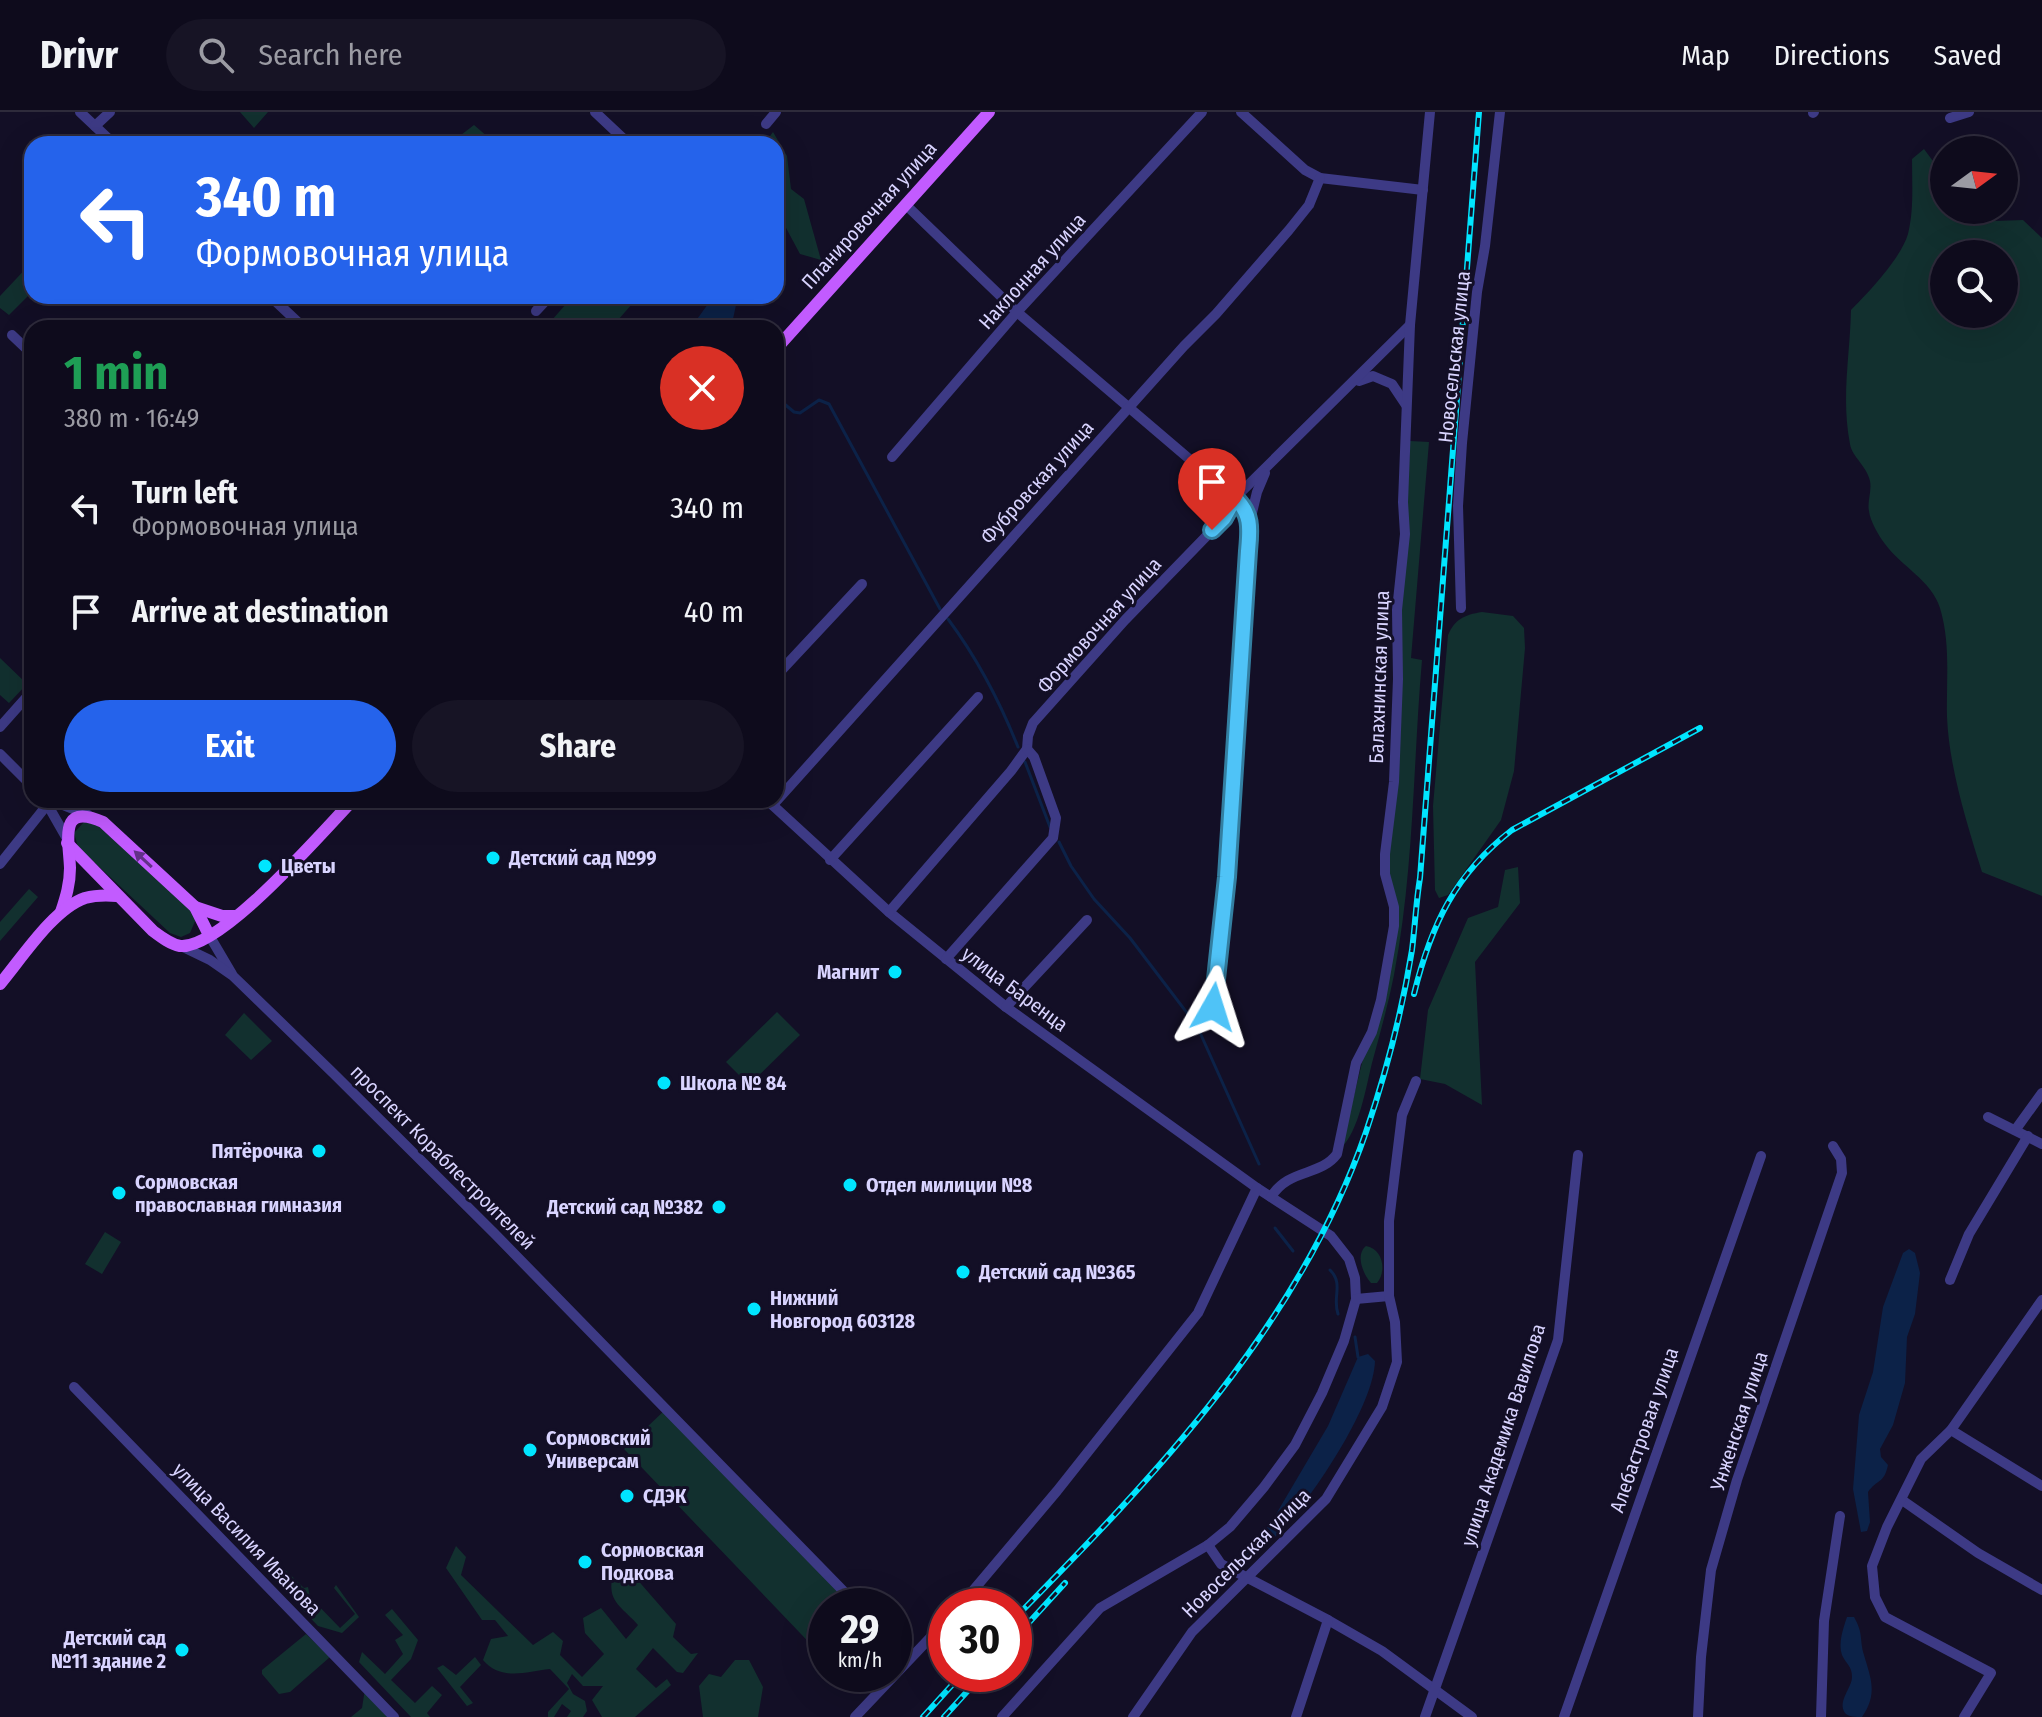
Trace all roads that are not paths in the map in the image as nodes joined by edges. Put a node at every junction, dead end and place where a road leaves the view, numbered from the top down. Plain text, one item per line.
1 (80, 112) edge
2 (110, 112) edge
3 (595, 112) edge
4 (776, 112) edge
5 (989, 112) edge
6 (1202, 112) edge
7 (1241, 112) edge
8 (1430, 112) edge
9 (1500, 112) edge
10 (1969, 112) edge
11 (1950, 118) dead end
12 (766, 124) dead end
13 (95, 126) junction
14 (106, 136) edge
15 (620, 136) edge
16 (1320, 178) junction
17 (1423, 190) junction
18 (906, 205) junction
19 (278, 304) edge
20 (543, 304) edge
21 (536, 311) dead end
22 (1017, 312) junction
23 (296, 320) edge
24 (1410, 325) junction
25 (12, 335) dead end
26 (784, 340) edge
27 (24, 346) edge
28 (1354, 383) junction
29 (1407, 406) junction
30 (1129, 409) junction
31 (892, 457) dead end
32 (1268, 466) junction
33 (1235, 498) junction
34 (1250, 521) junction
35 (862, 584) dead end
36 (1461, 608) dead end
37 (784, 667) edge
38 (978, 697) dead end
39 (24, 700) edge
40 (0, 727) edge
41 (1027, 749) junction
42 (0, 754) edge
43 (24, 778) edge
44 (784, 788) edge
45 (43, 808) edge
46 (51, 808) edge
47 (66, 808) edge
48 (345, 808) edge
49 (775, 808) edge
50 (89, 816) junction
51 (66, 840) junction
52 (830, 860) junction
53 (0, 864) edge
54 (117, 896) junction
55 (195, 907) junction
56 (61, 912) junction
57 (889, 912) junction
58 (238, 916) junction
59 (1087, 920) dead end
60 (209, 935) junction
61 (181, 946) junction
62 (946, 959) junction
63 (233, 976) junction
64 (0, 984) edge
65 (1006, 1007) junction
66 (1213, 1007) dead end
67 (1416, 1081) dead end
68 (2042, 1093) edge
69 (1988, 1117) dead end
70 (2016, 1129) junction
71 (2028, 1136) junction
72 (2042, 1144) edge
73 (1833, 1146) dead end
74 (1578, 1155) dead end
75 (1761, 1156) dead end
76 (1257, 1188) junction
77 (1271, 1197) junction
78 (1950, 1280) dead end
79 (1389, 1296) junction
80 (1356, 1299) junction
81 (2042, 1300) edge
82 (74, 1387) dead end
83 (1951, 1430) junction
84 (2042, 1486) edge
85 (1902, 1500) junction
86 (1840, 1516) dead end
87 (1208, 1545) junction
88 (1248, 1579) junction
89 (840, 1588) edge
90 (975, 1588) edge
91 (2042, 1590) edge
92 (1328, 1620) junction
93 (928, 1639) edge
94 (912, 1656) edge
95 (1435, 1691) junction
96 (878, 1692) edge
97 (394, 1717) edge
98 (855, 1717) edge
99 (1002, 1717) edge
100 (1133, 1717) edge
101 (1296, 1717) edge
102 (1425, 1717) edge
103 (1472, 1717) edge
104 (1564, 1717) edge
105 (1698, 1717) edge
106 (1821, 1717) edge
107 (1964, 1717) edge

1 - 13 street
2 - 13 street
3 - 15 street
4 - 12 street
5 - 18 main road, Планировочная улица
6 - 22 street, Наклонная улица
7 - 16 street
8 - 17 street, Балахнинская улица
9 - 36 street, Новосельская улица
10 - 11 street
13 - 14 street
16 - 17 street
16 - 30 street, Фубровская улица
17 - 24 street, Балахнинская улица
18 - 22 street
18 - 26 main road, Планировочная улица
19 - 23 street
20 - 21 street
22 - 30 street
22 - 31 street, Наклонная улица
24 - 28 street, Формовочная улица
24 - 29 street, Балахнинская улица
25 - 27 street
28 - 29 street
28 - 32 street, Формовочная улица
29 - 77 street, Балахнинская улица
30 - 33 street
30 - 44 street, Фубровская улица
32 - 33 street, Формовочная улица
32 - 34 street
33 - 34 street
33 - 41 street, Формовочная улица
34 - 66 street
35 - 37 street
38 - 52 street
39 - 40 street
41 - 57 street, Формовочная улица
41 - 62 street
42 - 43 street
45 - 53 street
46 - 51 street
47 - 50 street
48 - 58 main road
49 - 52 street, улица Баренца
50 - 51 main road
55 -> 50 main road
51 - 54 main road
51 - 56 main road
52 - 57 street, улица Баренца
54 - 56 main road
54 - 61 main road
55 - 58 main road
55 - 60 main road
56 - 64 main road
57 - 62 street, улица Баренца
58 - 60 main road
59 - 65 street
60 - 61 main road
60 - 63 street
61 - 63 street, проспект Кораблестроителей
62 - 65 street, улица Баренца
63 - 89 street, проспект Кораблестроителей
65 - 76 street, улица Баренца
67 - 79 street, Новосельская улица
68 - 70 street
69 - 70 street
70 - 71 street
71 - 72 street
71 - 78 street
73 - 105 street, Унженская улица
74 - 95 street, улица Академика Вавилова
75 - 104 street, Алебастровая улица
76 - 77 street, улица Баренца
76 - 90 street
77 - 80 street, улица Баренца
79 - 80 street
79 - 88 street, Новосельская улица
80 - 87 street
81 - 83 street
82 - 97 street, улица Василия Иванова
83 - 84 street
83 - 85 street
85 - 91 street
85 - 107 street
86 - 106 street
87 - 88 street
87 - 99 street
88 - 92 street
88 - 100 street, Новосельская улица
92 - 95 street
92 - 101 street
93 - 94 street
95 - 102 street, улица Академика Вавилова
95 - 103 street
96 - 98 street

